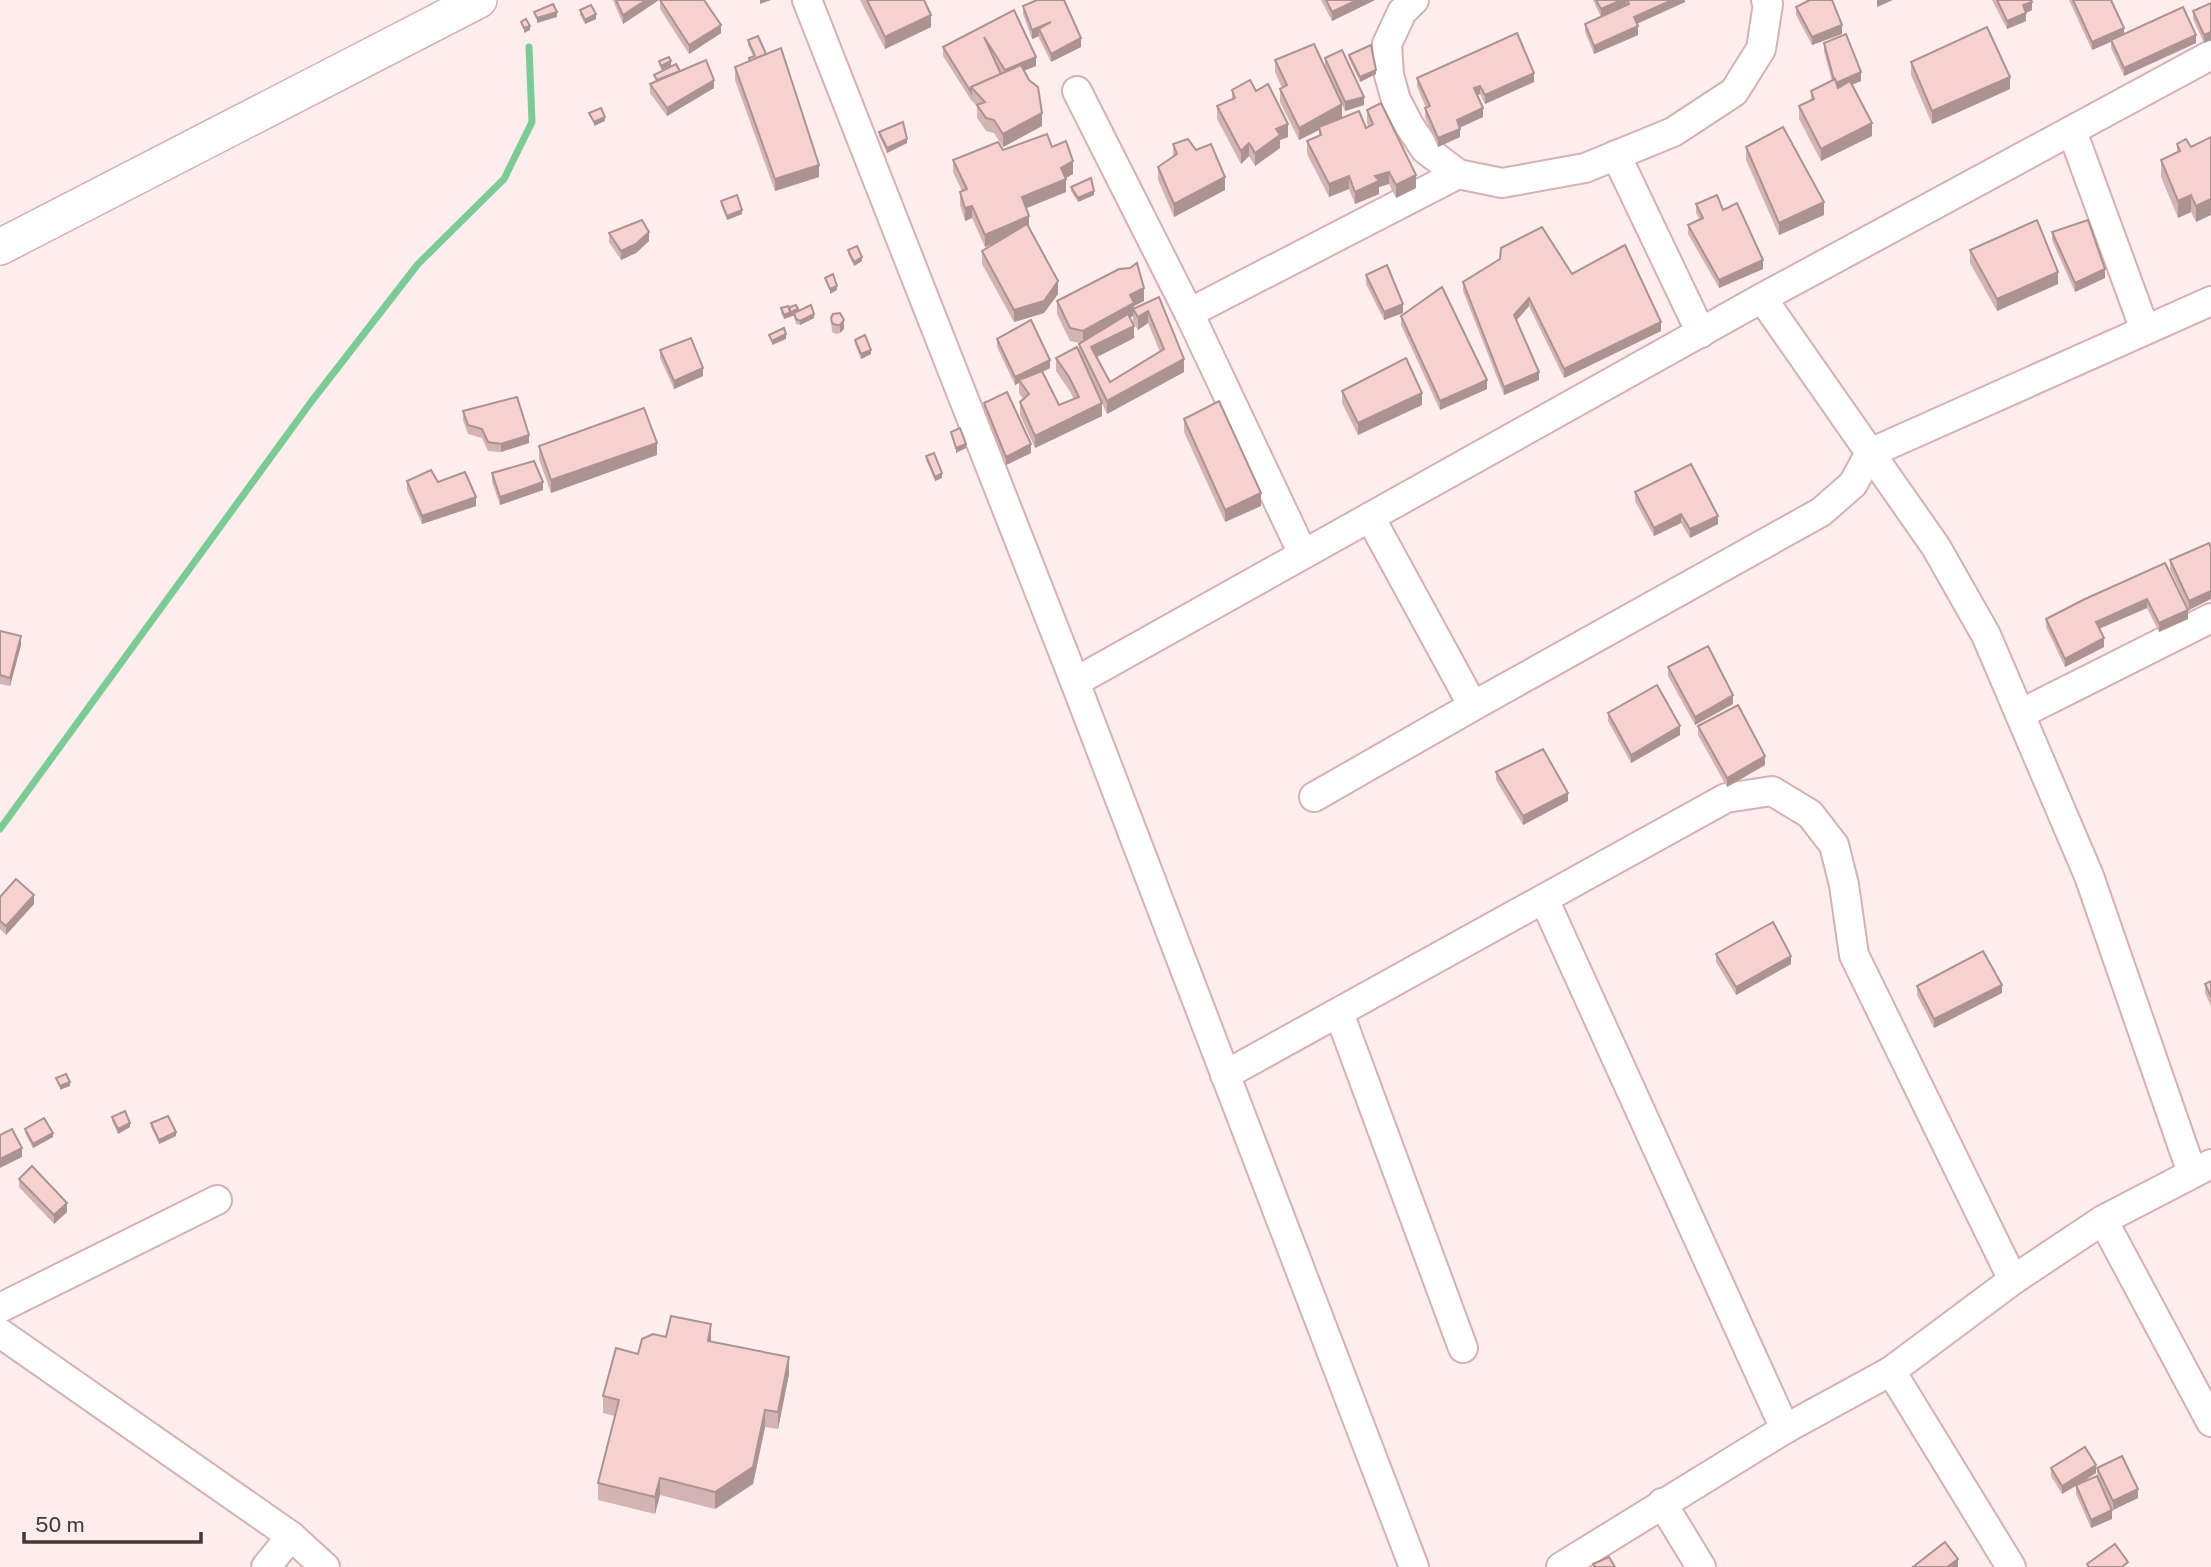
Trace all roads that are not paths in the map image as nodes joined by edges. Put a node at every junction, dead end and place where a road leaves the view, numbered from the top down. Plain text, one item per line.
1 (479, 0) edge
2 (807, 0) edge
3 (1414, 0) edge
4 (1768, 1) edge
5 (2211, 55) edge
6 (1077, 91) dead end
7 (2072, 131) junction
8 (1616, 155) junction
9 (1458, 174) junction
10 (0, 247) edge
11 (1762, 298) junction
12 (2211, 301) edge
13 (1189, 313) junction
14 (2145, 330) junction
15 (1700, 333) junction
16 (1870, 453) junction
17 (1370, 517) junction
18 (1303, 554) junction
19 (2211, 618) edge
20 (1075, 682) junction
21 (1473, 706) junction
22 (2020, 714) junction
23 (1314, 797) dead end
24 (1544, 899) junction
25 (1339, 1013) junction
26 (1225, 1075) junction
27 (2201, 1169) edge
28 (217, 1200) dead end
29 (2103, 1220) junction
30 (2013, 1280) junction
31 (0, 1308) edge
32 (0, 1333) edge
33 (1463, 1348) dead end
34 (1891, 1371) junction
35 (2211, 1422) edge
36 (1785, 1429) junction
37 (1662, 1503) junction
38 (291, 1536) junction
39 (266, 1567) edge
40 (325, 1567) edge
41 (1414, 1567) edge
42 (1561, 1567) edge
43 (1701, 1567) edge
44 (2011, 1567) edge

1 - 10 main road
2 - 20 street
3 - 9 street
4 - 8 street
5 - 7 street
6 - 13 street
7 - 11 street
7 - 14 street
8 - 9 street
8 - 15 street
9 - 13 street
11 - 15 street
11 - 16 street
12 - 14 street
13 - 18 street
14 - 16 street
15 - 17 street
16 - 21 street
16 - 22 street
17 - 18 street
17 - 21 street
18 - 20 street
19 - 22 street
20 - 26 street
21 - 23 street
22 - 27 street
24 - 25 street
24 - 30 street
24 - 36 street
25 - 26 street
25 - 33 street
26 - 41 street
27 - 29 street
28 - 31 street
29 - 30 street
29 - 35 street
30 - 34 street
32 - 38 street
34 - 36 street
34 - 44 street
36 - 37 street
37 - 42 street
37 - 43 street
38 - 39 street
38 - 40 street

